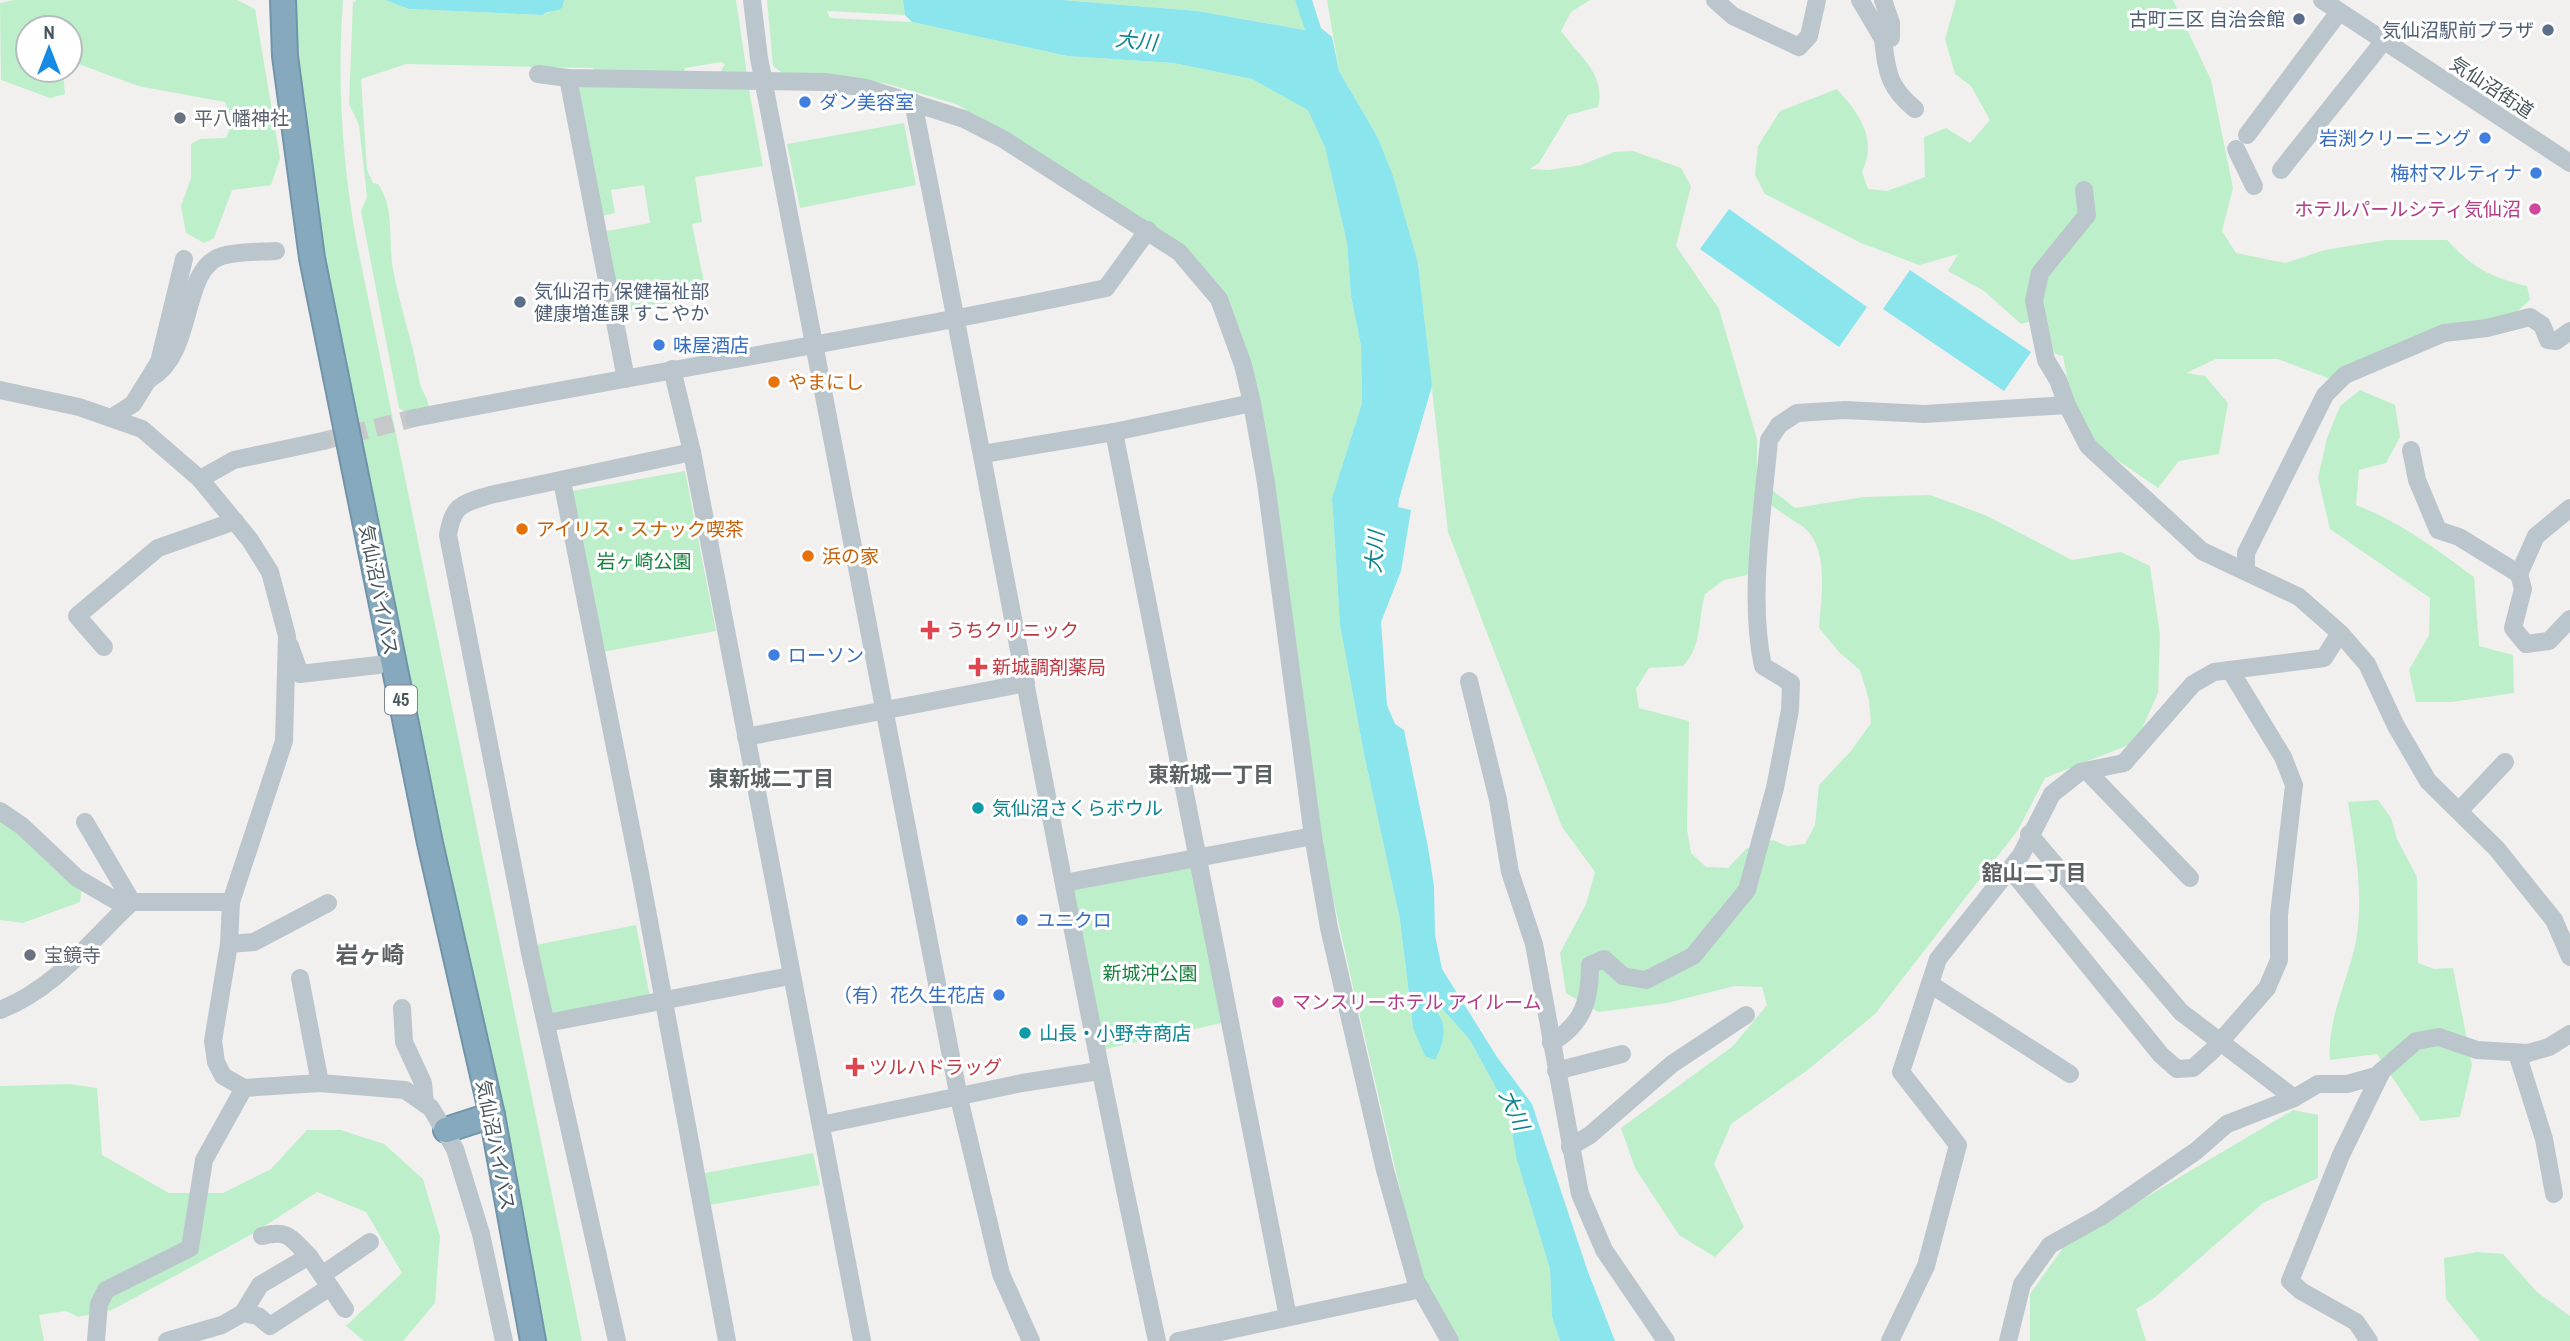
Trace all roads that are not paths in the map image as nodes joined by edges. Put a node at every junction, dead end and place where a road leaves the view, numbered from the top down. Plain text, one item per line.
1 (283, 0) edge
2 (752, 0) edge
3 (1715, 0) edge
4 (1817, 0) edge
5 (1860, 0) edge
6 (1883, 0) edge
7 (2322, 0) edge
8 (2339, 12) junction
9 (1883, 39) junction
10 (2384, 42) junction
11 (538, 74) dead end
12 (568, 78) junction
13 (763, 81) junction
14 (913, 102) junction
15 (1914, 109) dead end
16 (2570, 163) edge
17 (2281, 170) dead end
18 (2254, 186) dead end
19 (2084, 190) dead end
20 (1148, 230) junction
21 (276, 251) dead end
22 (184, 258) dead end
23 (955, 320) junction
24 (2570, 331) edge
25 (816, 344) junction
26 (672, 369) junction
27 (151, 378) junction
28 (626, 379) junction
29 (0, 390) edge
30 (1252, 403) junction
31 (2067, 405) junction
32 (111, 418) junction
33 (414, 418) tunnel mouth
34 (1114, 432) junction
35 (323, 441) tunnel mouth
36 (2411, 450) dead end
37 (692, 452) junction
38 (984, 454) junction
39 (200, 479) junction
40 (562, 481) junction
41 (2570, 508) edge
42 (235, 521) junction
43 (2246, 569) junction
44 (2519, 574) junction
45 (2570, 619) edge
46 (2340, 633) junction
47 (287, 636) junction
48 (104, 647) dead end
49 (378, 665) dead end
50 (2230, 670) junction
51 (1469, 681) dead end
52 (1026, 683) junction
53 (885, 710) junction
54 (746, 737) junction
55 (2505, 762) dead end
56 (2087, 771) junction
57 (0, 811) edge
58 (2459, 811) junction
59 (85, 822) dead end
60 (2029, 834) junction
61 (1313, 836) junction
62 (1198, 858) junction
63 (2010, 869) junction
64 (2190, 877) dead end
65 (1064, 883) junction
66 (132, 902) junction
67 (231, 902) junction
68 (328, 903) dead end
69 (229, 944) junction
70 (2570, 957) edge
71 (790, 976) junction
72 (300, 978) dead end
73 (1930, 984) junction
74 (664, 1000) junction
75 (402, 1008) dead end
76 (0, 1010) edge
77 (1745, 1015) dead end
78 (547, 1023) junction
79 (2570, 1034) edge
80 (1550, 1043) junction
81 (2219, 1043) junction
82 (2517, 1053) junction
83 (1622, 1054) dead end
84 (1099, 1071) junction
85 (1556, 1071) junction
86 (2382, 1071) junction
87 (2070, 1074) dead end
88 (320, 1083) junction
89 (244, 1088) junction
90 (959, 1098) junction
91 (2294, 1098) junction
92 (425, 1104) junction
93 (492, 1115) junction
94 (821, 1125) junction
95 (446, 1130) junction
96 (1570, 1147) junction
97 (2554, 1194) dead end
98 (262, 1236) dead end
99 (370, 1242) dead end
100 (309, 1256) junction
101 (326, 1281) junction
102 (1420, 1289) junction
103 (345, 1309) dead end
104 (243, 1313) junction
105 (1288, 1317) junction
106 (217, 1326) junction
107 (1244, 1334) edge
108 (174, 1340) edge
109 (96, 1341) edge
110 (263, 1341) edge
111 (504, 1341) edge
112 (533, 1341) edge
113 (617, 1341) edge
114 (727, 1341) edge
115 (862, 1341) edge
116 (1031, 1341) edge
117 (1157, 1341) edge
118 (1178, 1341) edge
119 (1450, 1341) edge
120 (1666, 1341) edge
121 (1890, 1341) edge
122 (2008, 1341) edge
123 (2368, 1341) edge

1 - 93 highway, 気仙沼バイパス / 45
2 - 13 street
3 - 4 street
5 - 9 street
6 - 9 street
7 - 8 street, 気仙沼街道
8 - 10 street, 気仙沼街道
8 - 18 street
9 - 15 street
10 - 16 street, 気仙沼街道
10 - 17 street
11 - 12 street
12 - 13 street
12 - 28 street
13 - 14 street
13 - 25 street
14 - 20 street
14 - 23 street
19 - 31 street
20 - 23 street
20 - 30 street
21 - 27 street
22 - 27 street
23 - 25 street
23 - 38 street
24 - 43 street
25 - 26 street
25 - 53 street
26 - 28 street
26 - 37 street
27 - 32 street
28 - 33 street
29 - 32 street
30 - 34 street
30 - 61 street
31 - 43 street
31 - 80 street
32 - 39 street
34 - 38 street
34 - 62 street
35 - 39 street
36 - 44 street
37 - 40 street
37 - 54 street
38 - 52 street
39 - 42 street
40 - 74 street
40 - 78 street
41 - 44 street
42 - 47 street
42 - 48 street
43 - 46 street
44 - 45 street
46 - 50 street
46 - 58 street
47 - 49 street
47 - 67 street
50 - 56 street
50 - 81 street
51 - 80 street
52 - 53 street
52 - 65 street
53 - 54 street
53 - 90 street
54 - 71 street
55 - 58 street
56 - 60 street
56 - 64 street
57 - 66 street
58 - 70 street
59 - 66 street
60 - 63 street
60 - 81 street
61 - 62 street
61 - 102 street
62 - 65 street
62 - 105 street
63 - 73 street
63 - 81 street
65 - 84 street
66 - 67 street
66 - 76 street
67 - 69 street
68 - 69 street
69 - 89 street
71 - 74 street
71 - 94 street
72 - 88 street
73 - 87 street
73 - 121 street
74 - 78 street
74 - 114 street
75 - 92 street
77 - 96 street
78 - 113 street
79 - 82 street
80 - 85 street
81 - 91 street
82 - 86 street
82 - 97 street
83 - 85 street
84 - 90 street
84 - 117 street
85 - 96 street
86 - 91 street
86 - 123 street
88 - 89 street
88 - 92 street
89 - 109 street
90 - 94 street
90 - 116 street
91 - 122 street
92 - 95 street
93 - 95 highway
93 - 112 highway, 気仙沼バイパス / 45
94 - 115 street
95 - 111 street
96 - 120 street
98 - 100 street
99 - 101 street
100 - 101 street
100 - 104 street
101 - 103 street
101 - 104 street
102 - 105 street
102 - 119 street
104 - 106 street
105 - 107 street
106 - 108 street
106 - 110 street
107 - 118 street

